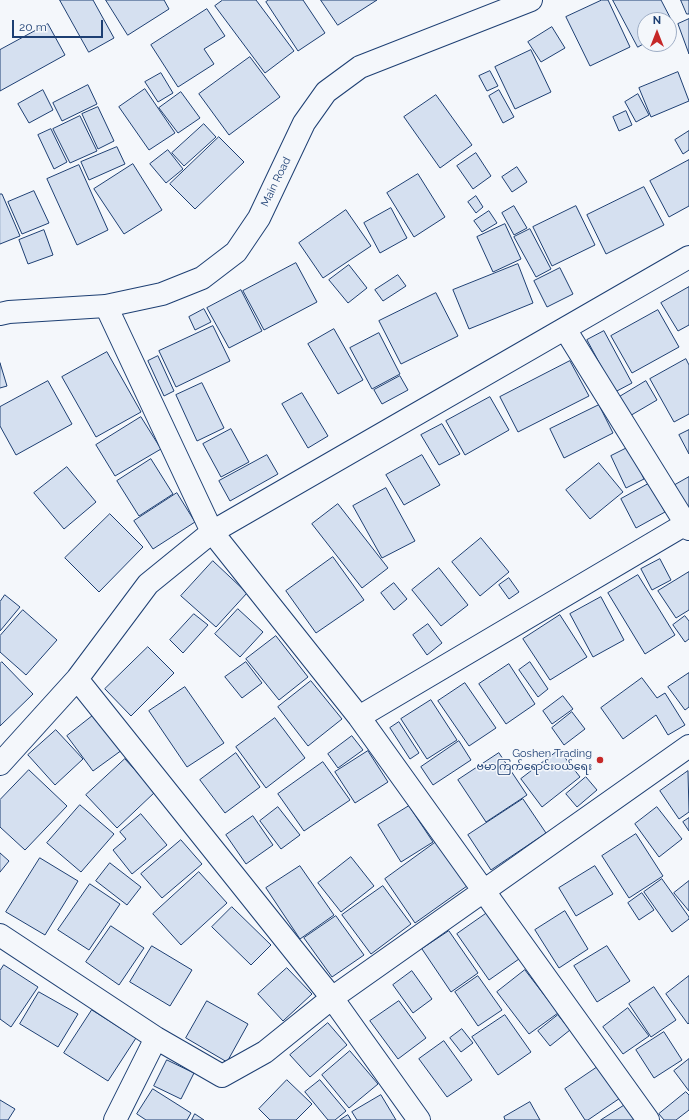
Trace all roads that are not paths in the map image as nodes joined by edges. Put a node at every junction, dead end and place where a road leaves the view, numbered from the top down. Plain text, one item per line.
1 (531, 0) edge
2 (689, 257) edge
3 (106, 306) junction
4 (0, 314) edge
5 (565, 329) junction
6 (688, 525) edge
7 (212, 532) junction
8 (77, 679) junction
9 (359, 717) junction
10 (689, 746) edge
11 (0, 764) edge
12 (484, 891) junction
13 (0, 935) edge
14 (332, 998) junction
15 (156, 1038) junction
16 (115, 1120) edge
17 (419, 1120) edge
18 (648, 1120) edge

1 - 3 street, Main Road
2 - 5 street
3 - 4 street, Main Road
3 - 7 street
5 - 6 street
5 - 7 street
6 - 9 street
7 - 8 street
7 - 9 street
8 - 11 street
8 - 14 street
9 - 12 street
10 - 12 street
12 - 14 street
12 - 18 street
13 - 15 street
14 - 15 street
14 - 17 street
15 - 16 street

